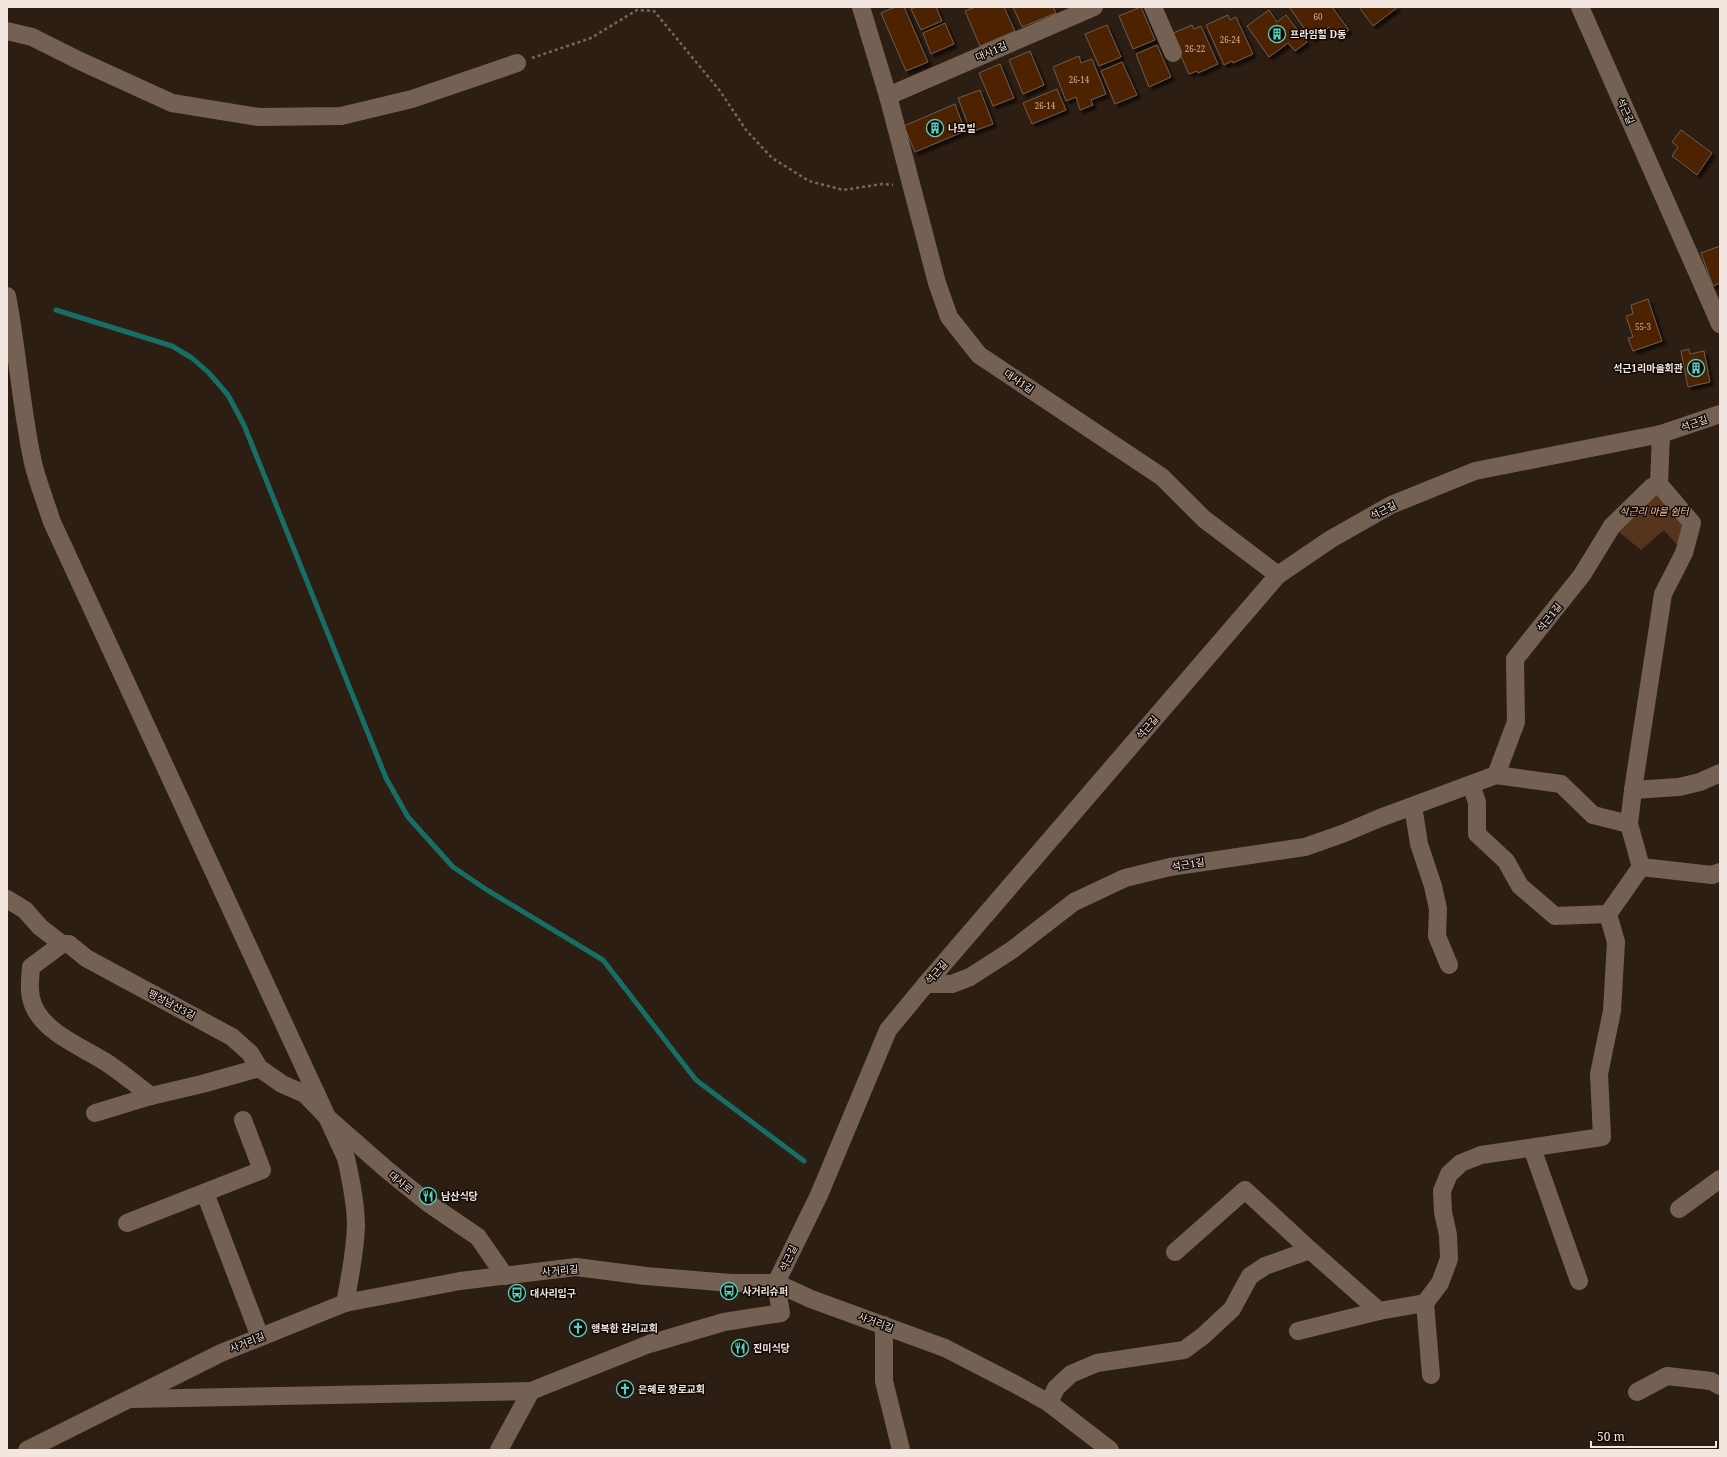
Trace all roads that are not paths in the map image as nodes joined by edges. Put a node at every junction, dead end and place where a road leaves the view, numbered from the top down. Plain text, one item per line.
1 (862, 7) edge
2 (1094, 7) edge
3 (1153, 7) edge
4 (1580, 7) edge
5 (7, 31) edge
6 (1173, 53) dead end
7 (517, 63) road end
8 (888, 96) junction
9 (7, 296) edge
10 (1720, 324) edge
11 (1720, 414) edge
12 (1662, 434) junction
13 (1659, 484) junction
14 (1278, 575) junction
15 (1720, 774) edge
16 (1496, 775) junction
17 (1471, 785) junction
18 (1633, 790) junction
19 (1413, 806) junction
20 (1629, 824) junction
21 (1641, 867) junction
22 (1720, 872) edge
23 (7, 899) edge
24 (1608, 914) junction
25 (62, 944) junction
26 (1449, 965) dead end
27 (926, 984) junction
28 (259, 1068) junction
29 (151, 1096) junction
30 (95, 1113) dead end
31 (243, 1120) dead end
32 (330, 1120) junction
33 (1532, 1148) junction
34 (1720, 1179) edge
35 (205, 1192) junction
36 (1679, 1209) dead end
37 (127, 1223) dead end
38 (1310, 1250) junction
39 (1175, 1252) dead end
40 (505, 1276) junction
41 (1579, 1280) dead end
42 (776, 1283) junction
43 (345, 1303) junction
44 (1425, 1303) junction
45 (1379, 1311) junction
46 (884, 1325) junction
47 (1298, 1331) dead end
48 (260, 1337) junction
49 (1431, 1375) dead end
50 (1720, 1386) edge
51 (531, 1391) junction
52 (1637, 1392) dead end
53 (130, 1399) junction
54 (1049, 1403) junction
55 (27, 1450) edge
56 (499, 1450) edge
57 (900, 1450) edge
58 (1110, 1450) edge

1 - 8 street, 대사1길
2 - 8 street, 대사1길
3 - 6 street
4 - 10 street, 석근길
5 - 7 street
8 - 14 street, 대사1길
9 - 32 street
11 - 12 street, 석근길
12 - 13 street
12 - 14 street, 석근길
13 - 16 street, 석근1길
13 - 18 street
14 - 27 street, 석근길
15 - 18 street
16 - 17 street, 석근1길
16 - 20 street, 석근1길
17 - 19 street, 석근1길
17 - 24 street
18 - 20 street
19 - 26 street
19 - 27 street, 석근1길
20 - 21 street
21 - 22 street
21 - 24 street
23 - 25 street, 팽성남산3길
24 - 33 street
25 - 28 street, 팽성남산3길
25 - 29 street
27 - 42 street, 석근길
28 - 29 street
28 - 32 street, 팽성남산3길
29 - 30 street
31 - 35 street
32 - 40 street, 대사로
32 - 43 street
33 - 41 street
33 - 44 street
34 - 36 street
35 - 37 street
35 - 48 street
38 - 39 street
38 - 45 street
38 - 54 street
40 - 42 street, 사거리길
40 - 43 street, 사거리길
42 - 46 street, 사거리길
42 - 51 street
43 - 48 street, 사거리길
44 - 45 street
44 - 49 street
45 - 47 street
46 - 54 street, 사거리길
46 - 57 street
48 - 53 street, 사거리길
50 - 52 street
51 - 53 street
51 - 56 street
53 - 55 street, 사거리길
54 - 58 street, 사거리길

